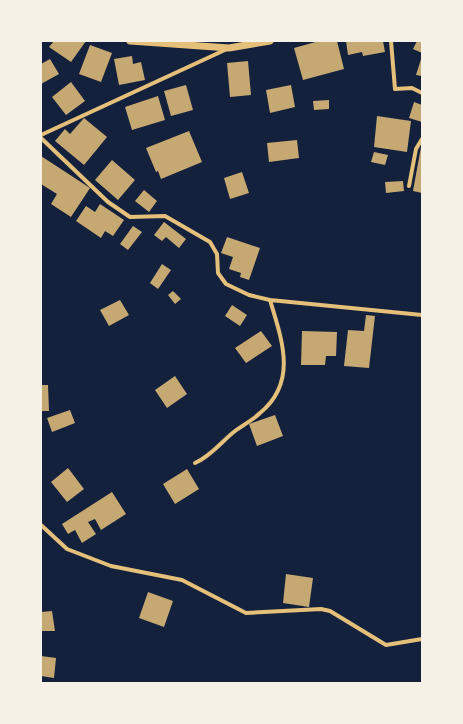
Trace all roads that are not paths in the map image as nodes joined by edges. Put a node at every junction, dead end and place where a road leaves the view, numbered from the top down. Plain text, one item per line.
1 (130, 41) edge
2 (270, 41) edge
3 (392, 41) edge
4 (229, 48) junction
5 (422, 93) edge
6 (41, 137) edge
7 (422, 139) edge
8 (409, 186) dead end
9 (270, 300) junction
10 (422, 315) edge
11 (195, 464) dead end
12 (41, 525) edge
13 (422, 639) edge

1 - 4 street
2 - 4 street
3 - 5 street
4 - 6 street
6 - 9 street
7 - 8 street
9 - 10 street
9 - 11 street
12 - 13 street

